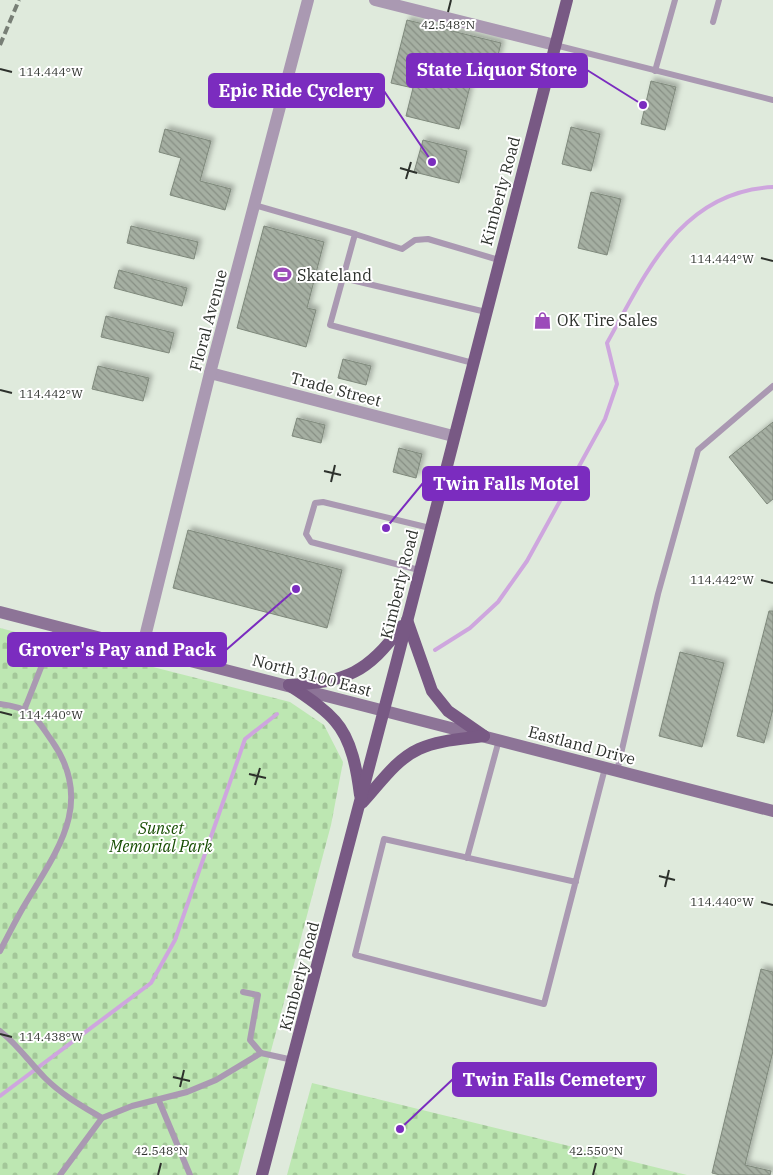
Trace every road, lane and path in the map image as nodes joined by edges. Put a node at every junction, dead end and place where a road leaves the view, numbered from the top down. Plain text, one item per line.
1 (308, 0) edge
2 (375, 0) edge
3 (567, 0) edge
4 (675, 0) edge
5 (719, 0) edge
6 (713, 22) dead end
7 (555, 45) junction
8 (655, 71) junction
9 (773, 100) edge
10 (254, 205) junction
11 (355, 234) junction
12 (499, 260) junction
13 (343, 278) junction
14 (486, 312) junction
15 (473, 362) junction
16 (210, 373) junction
17 (773, 386) edge
18 (454, 436) junction
19 (430, 528) junction
20 (419, 570) junction
21 (0, 612) edge
22 (407, 620) junction
23 (57, 627) junction
24 (142, 649) junction
25 (289, 685) junction
26 (0, 704) edge
27 (25, 708) junction
28 (384, 710) junction
29 (484, 736) junction
30 (499, 740) junction
31 (611, 770) junction
32 (361, 805) junction
33 (773, 810) edge
34 (467, 858) junction
35 (576, 882) junction
36 (0, 951) edge
37 (243, 992) dead end
38 (0, 1031) edge
39 (261, 1053) junction
40 (293, 1060) junction
41 (159, 1101) junction
42 (102, 1118) junction
43 (60, 1175) edge
44 (190, 1175) edge
45 (262, 1175) edge

1 - 10 street, Floral Avenue
2 - 7 street
3 - 7 main road, Kimberly Road
4 - 8 lane
5 - 6 lane
7 - 8 lane
7 - 12 main road, Kimberly Road
8 - 9 lane
10 - 11 lane
10 - 16 street, Floral Avenue
11 - 12 lane
11 - 13 lane
12 - 14 main road, Kimberly Road
13 - 14 lane
13 - 15 lane
14 - 15 main road, Kimberly Road
15 - 18 main road, Kimberly Road
16 - 18 street, Trade Street
16 - 24 street, Floral Avenue
17 - 31 lane
18 - 19 main road, Kimberly Road
19 - 20 main road, Kimberly Road
19 - 20 lane
20 - 22 main road, Kimberly Road
21 - 23 main road, North 3100 East
22 - 25 main road
22 - 28 main road, Kimberly Road
22 - 29 main road
23 - 24 main road, North 3100 East
23 - 27 lane
24 - 25 main road, North 3100 East
25 - 28 main road, North 3100 East
25 - 32 main road
26 - 27 lane
27 - 36 lane
28 - 29 main road, Eastland Drive
28 - 32 main road, Kimberly Road
29 - 30 main road, Eastland Drive
29 - 32 main road
30 - 31 main road, Eastland Drive
30 - 34 lane
31 - 33 main road, Eastland Drive
31 - 35 lane
32 - 40 main road, Kimberly Road
34 - 35 lane
34 - 35 lane
37 - 39 lane
38 - 42 lane
39 - 40 lane
39 - 41 lane
40 - 45 main road, Kimberly Road
41 - 42 lane
41 - 44 lane
42 - 43 lane

